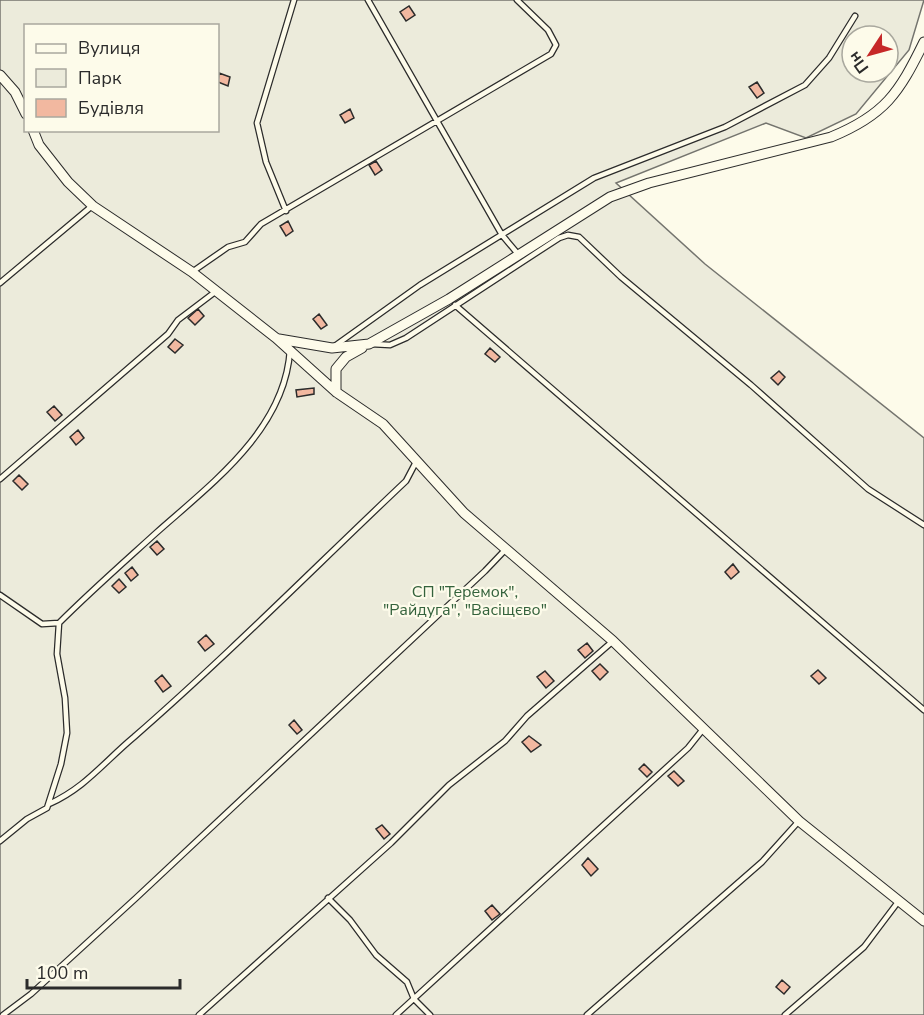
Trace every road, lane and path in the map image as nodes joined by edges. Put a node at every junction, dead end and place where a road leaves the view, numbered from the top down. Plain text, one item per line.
1 (294, 0) edge
2 (368, 0) edge
3 (517, 0) edge
4 (855, 16) dead end
5 (924, 42) edge
6 (0, 75) edge
7 (24, 110) edge
8 (436, 122) junction
9 (34, 132) edge
10 (93, 206) junction
11 (286, 211) junction
12 (502, 235) junction
13 (518, 254) junction
14 (192, 272) junction
15 (0, 284) edge
16 (215, 292) junction
17 (455, 305) junction
18 (276, 338) junction
19 (369, 344) junction
20 (332, 348) junction
21 (290, 350) junction
22 (336, 392) junction
23 (417, 461) junction
24 (0, 478) edge
25 (924, 525) edge
26 (506, 549) junction
27 (0, 595) edge
28 (58, 623) junction
29 (613, 641) junction
30 (924, 710) edge
31 (704, 728) junction
32 (49, 804) junction
33 (799, 821) junction
34 (0, 841) edge
35 (328, 898) junction
36 (900, 900) junction
37 (924, 921) edge
38 (414, 999) junction
39 (3, 1015) edge
40 (199, 1015) edge
41 (396, 1015) edge
42 (430, 1015) edge
43 (587, 1015) edge
44 (785, 1015) edge

1 - 11 lane
2 - 8 lane
3 - 8 lane
4 - 12 lane
5 - 13 street
6 - 7 street
8 - 11 lane
8 - 12 lane
9 - 10 street
10 - 14 street
10 - 15 lane
11 - 14 lane
12 - 13 lane
12 - 20 lane
13 - 19 street
14 - 16 street
16 - 18 street
16 - 24 lane
17 - 19 lane
17 - 25 lane
17 - 30 lane
18 - 20 street
18 - 21 street
19 - 20 street
19 - 22 street
21 - 22 street
21 - 28 lane
22 - 23 street
23 - 26 street
23 - 32 lane
26 - 29 street
26 - 39 lane
27 - 28 lane
28 - 32 lane
29 - 31 street
29 - 35 lane
31 - 33 street
31 - 38 lane
32 - 34 lane
33 - 36 street
33 - 43 lane
35 - 38 lane
35 - 40 lane
36 - 37 street
36 - 44 lane
38 - 41 lane
38 - 42 lane

